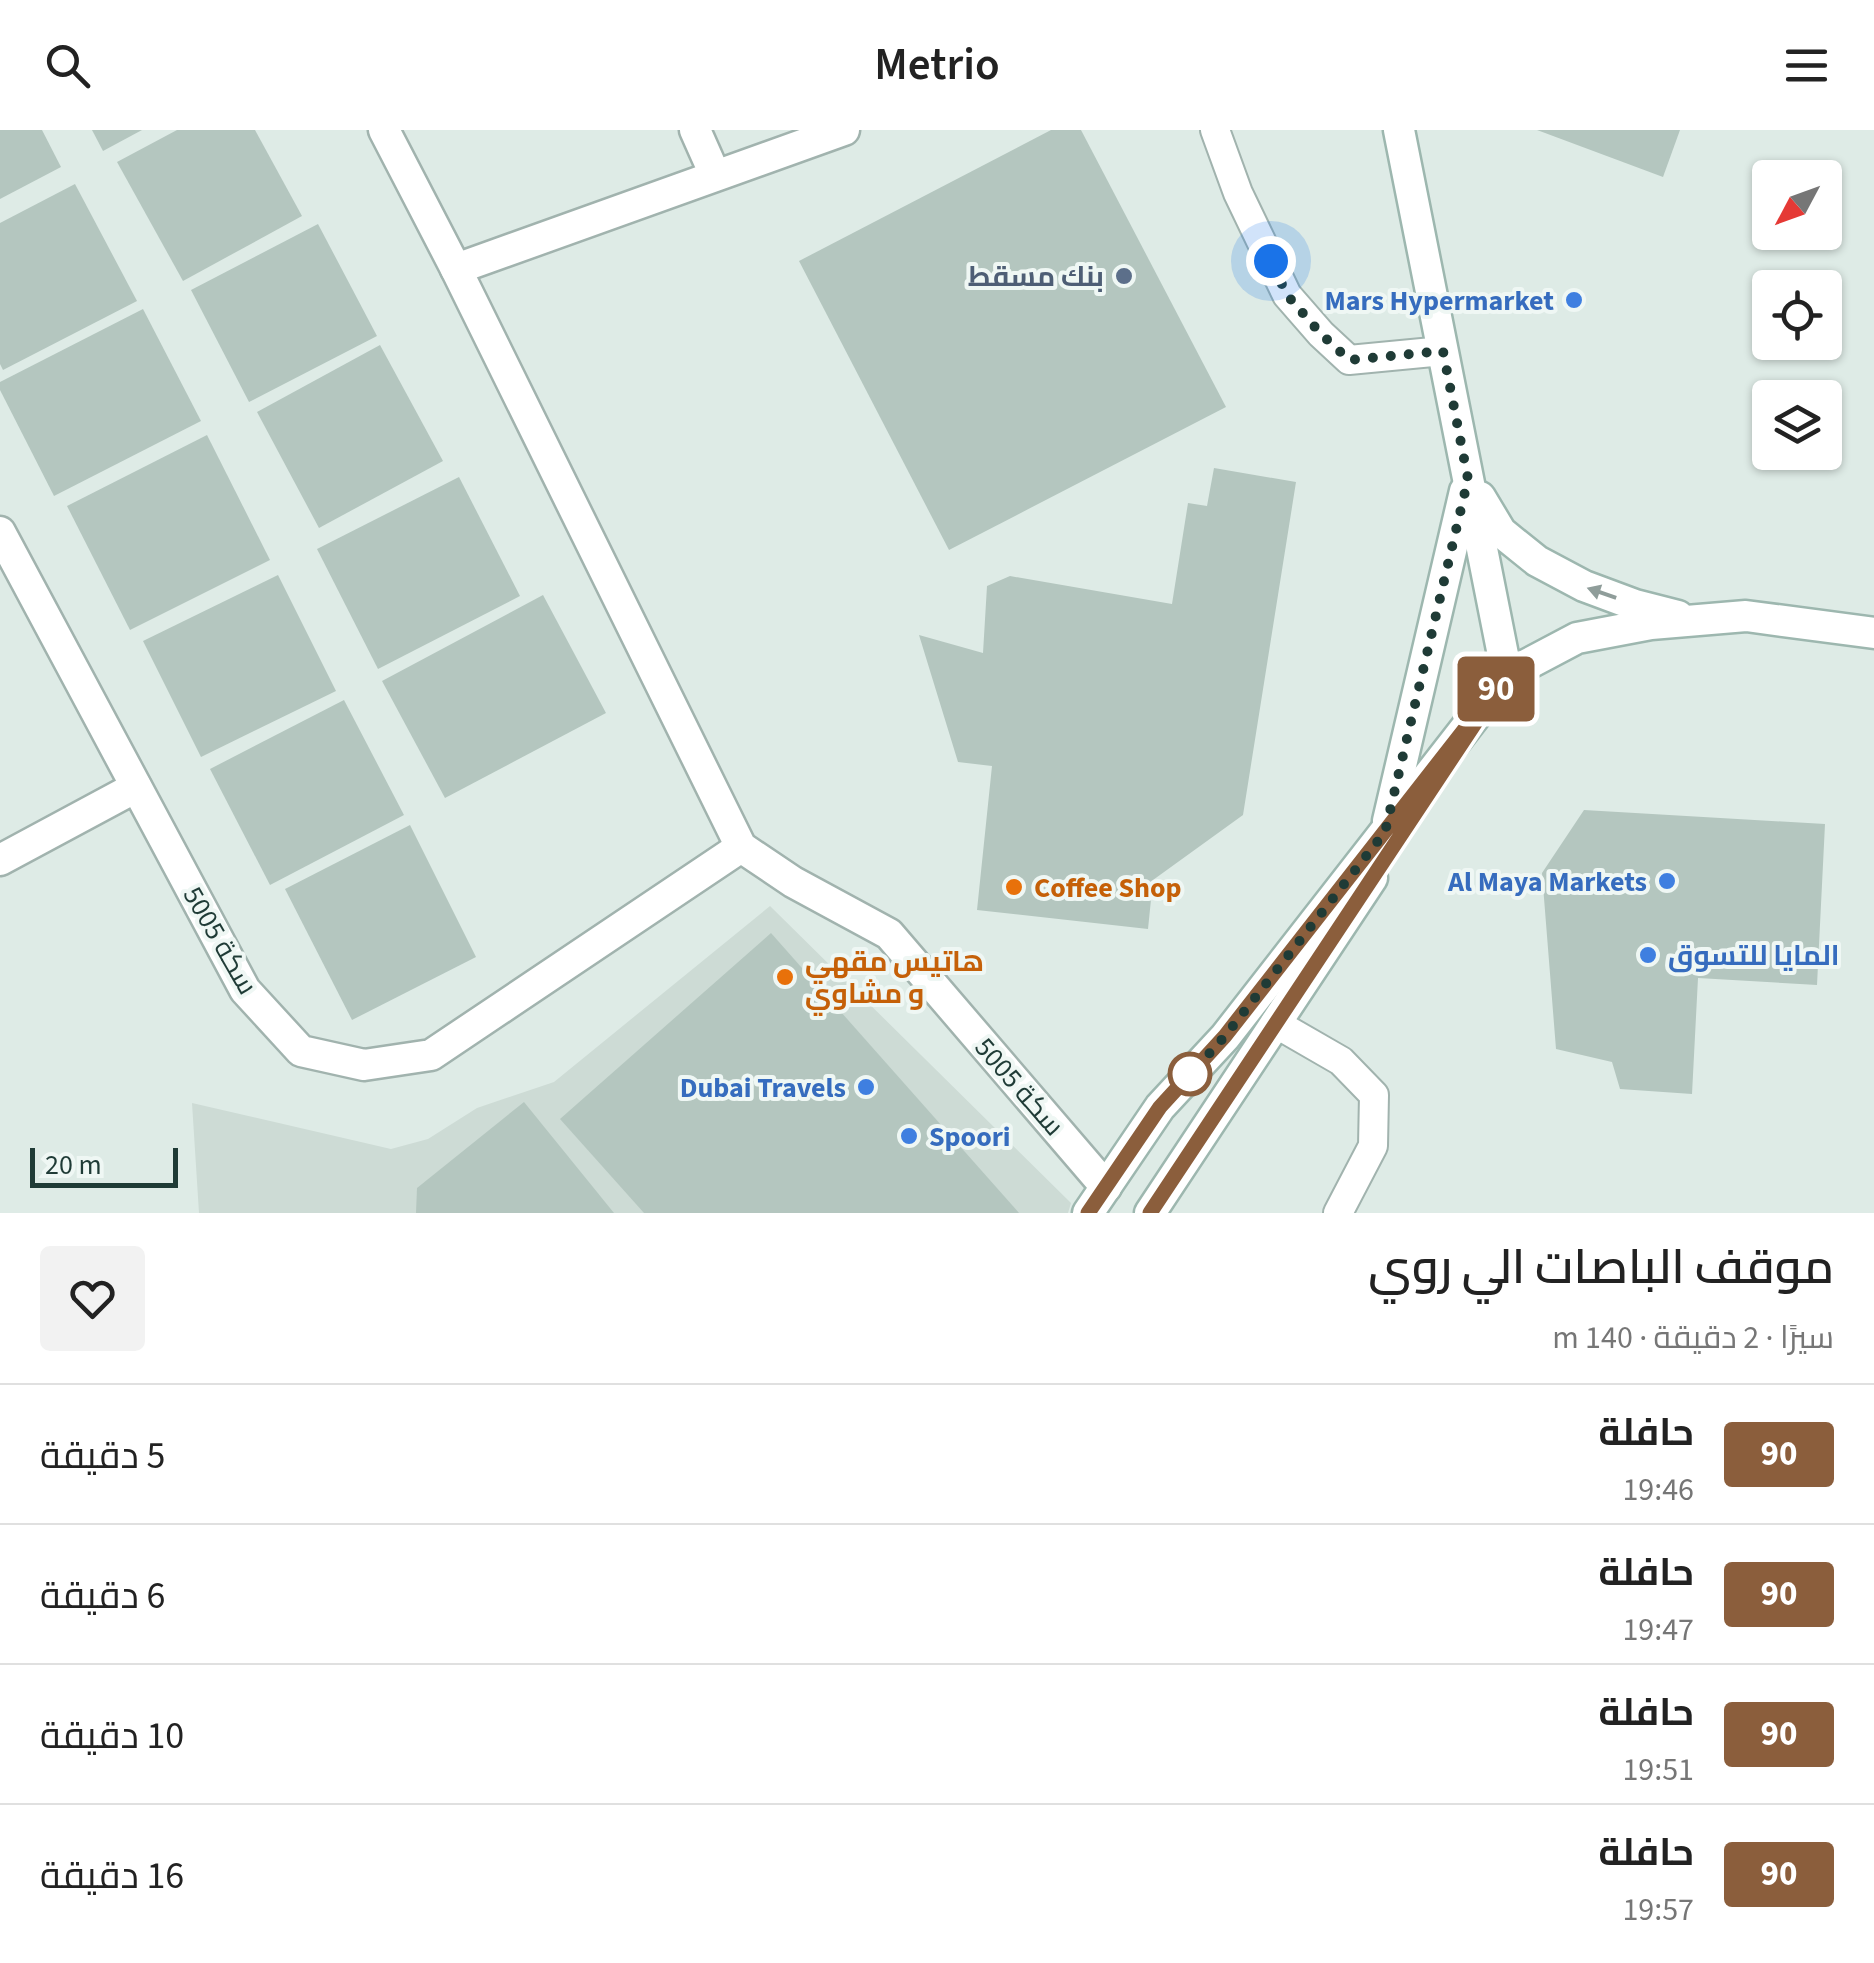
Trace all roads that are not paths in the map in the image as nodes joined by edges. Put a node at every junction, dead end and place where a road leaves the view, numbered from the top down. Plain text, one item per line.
1 (384, 130) edge
2 (695, 130) edge
3 (844, 130) edge
4 (1215, 130) edge
5 (1399, 130) edge
6 (715, 176) junction
7 (456, 269) junction
8 (1443, 351) junction
9 (1468, 479) junction
10 (0, 532) edge
11 (1696, 621) junction
12 (1874, 632) edge
13 (1507, 675) junction
14 (136, 786) junction
15 (1385, 832) junction
16 (742, 847) junction
17 (0, 860) edge
18 (1275, 1023) junction
19 (1106, 1187) junction
20 (1088, 1213) edge
21 (1150, 1213) edge
22 (1338, 1213) edge

1 - 7 street, سكة 5005
2 - 6 street
3 - 6 street
4 - 8 lane
5 - 8 street
6 - 7 street
7 - 16 street, سكة 5005
8 - 9 street
11 -> 9 street
9 - 13 street
9 - 15 street
10 - 14 street, سكة 5005
11 - 12 street
11 - 13 street
13 - 15 street
13 - 18 street
14 - 16 street, سكة 5005
14 - 17 street
15 - 19 street
16 - 19 street, سكة 5005
18 - 21 street
18 - 22 lane
19 - 20 street

